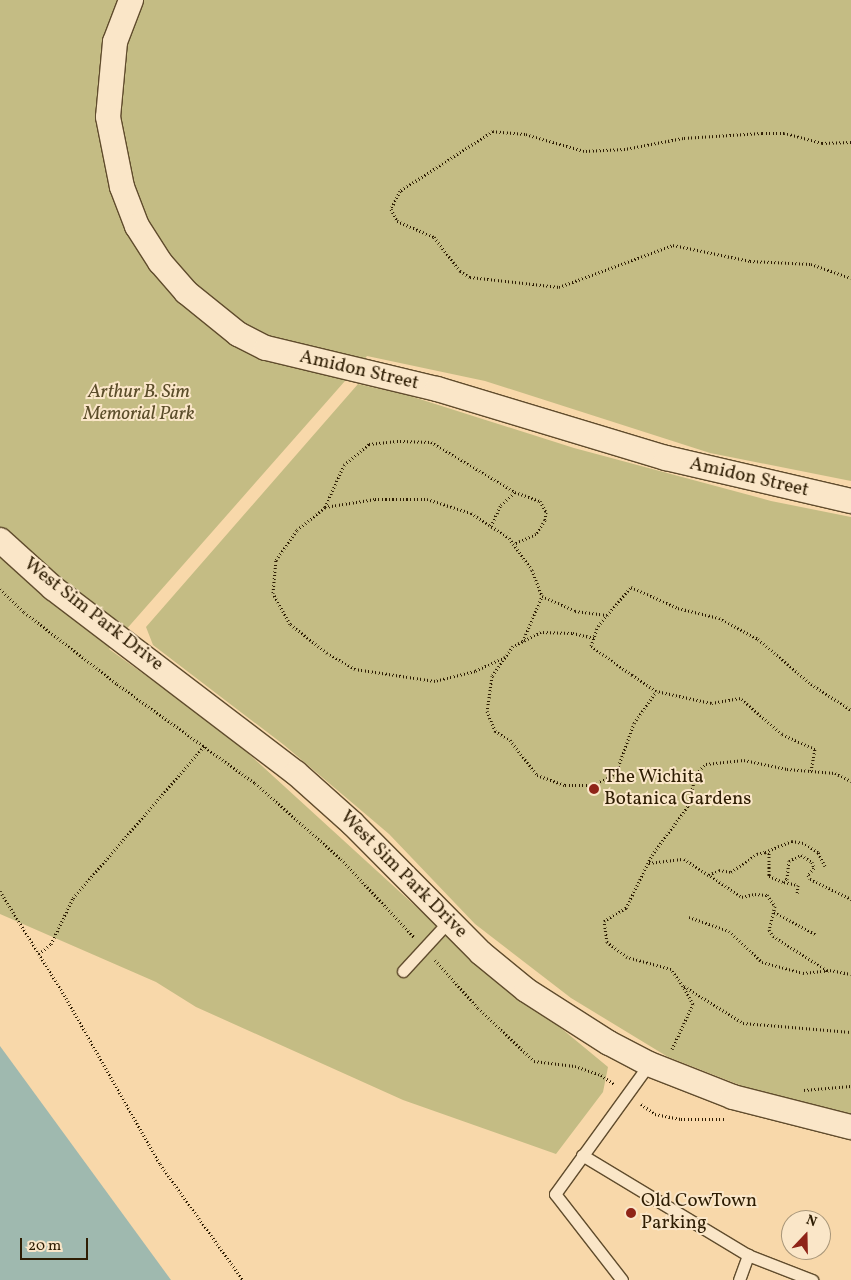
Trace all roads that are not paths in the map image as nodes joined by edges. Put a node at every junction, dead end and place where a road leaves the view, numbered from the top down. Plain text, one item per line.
1 (131, 0) edge
2 (851, 501) edge
3 (0, 540) edge
4 (449, 921) junction
5 (403, 972) dead end
6 (658, 1061) junction
7 (851, 1126) edge
8 (582, 1155) junction
9 (748, 1255) junction
10 (622, 1280) edge
11 (739, 1280) edge
12 (812, 1280) edge

1 - 2 street, Amidon Street
3 - 4 street, West Sim Park Drive
4 - 5 lane
4 - 6 street, West Sim Park Drive
6 - 7 street, West Sim Park Drive
6 - 8 lane
8 - 9 lane
8 - 10 lane
9 - 11 lane
9 - 12 lane

